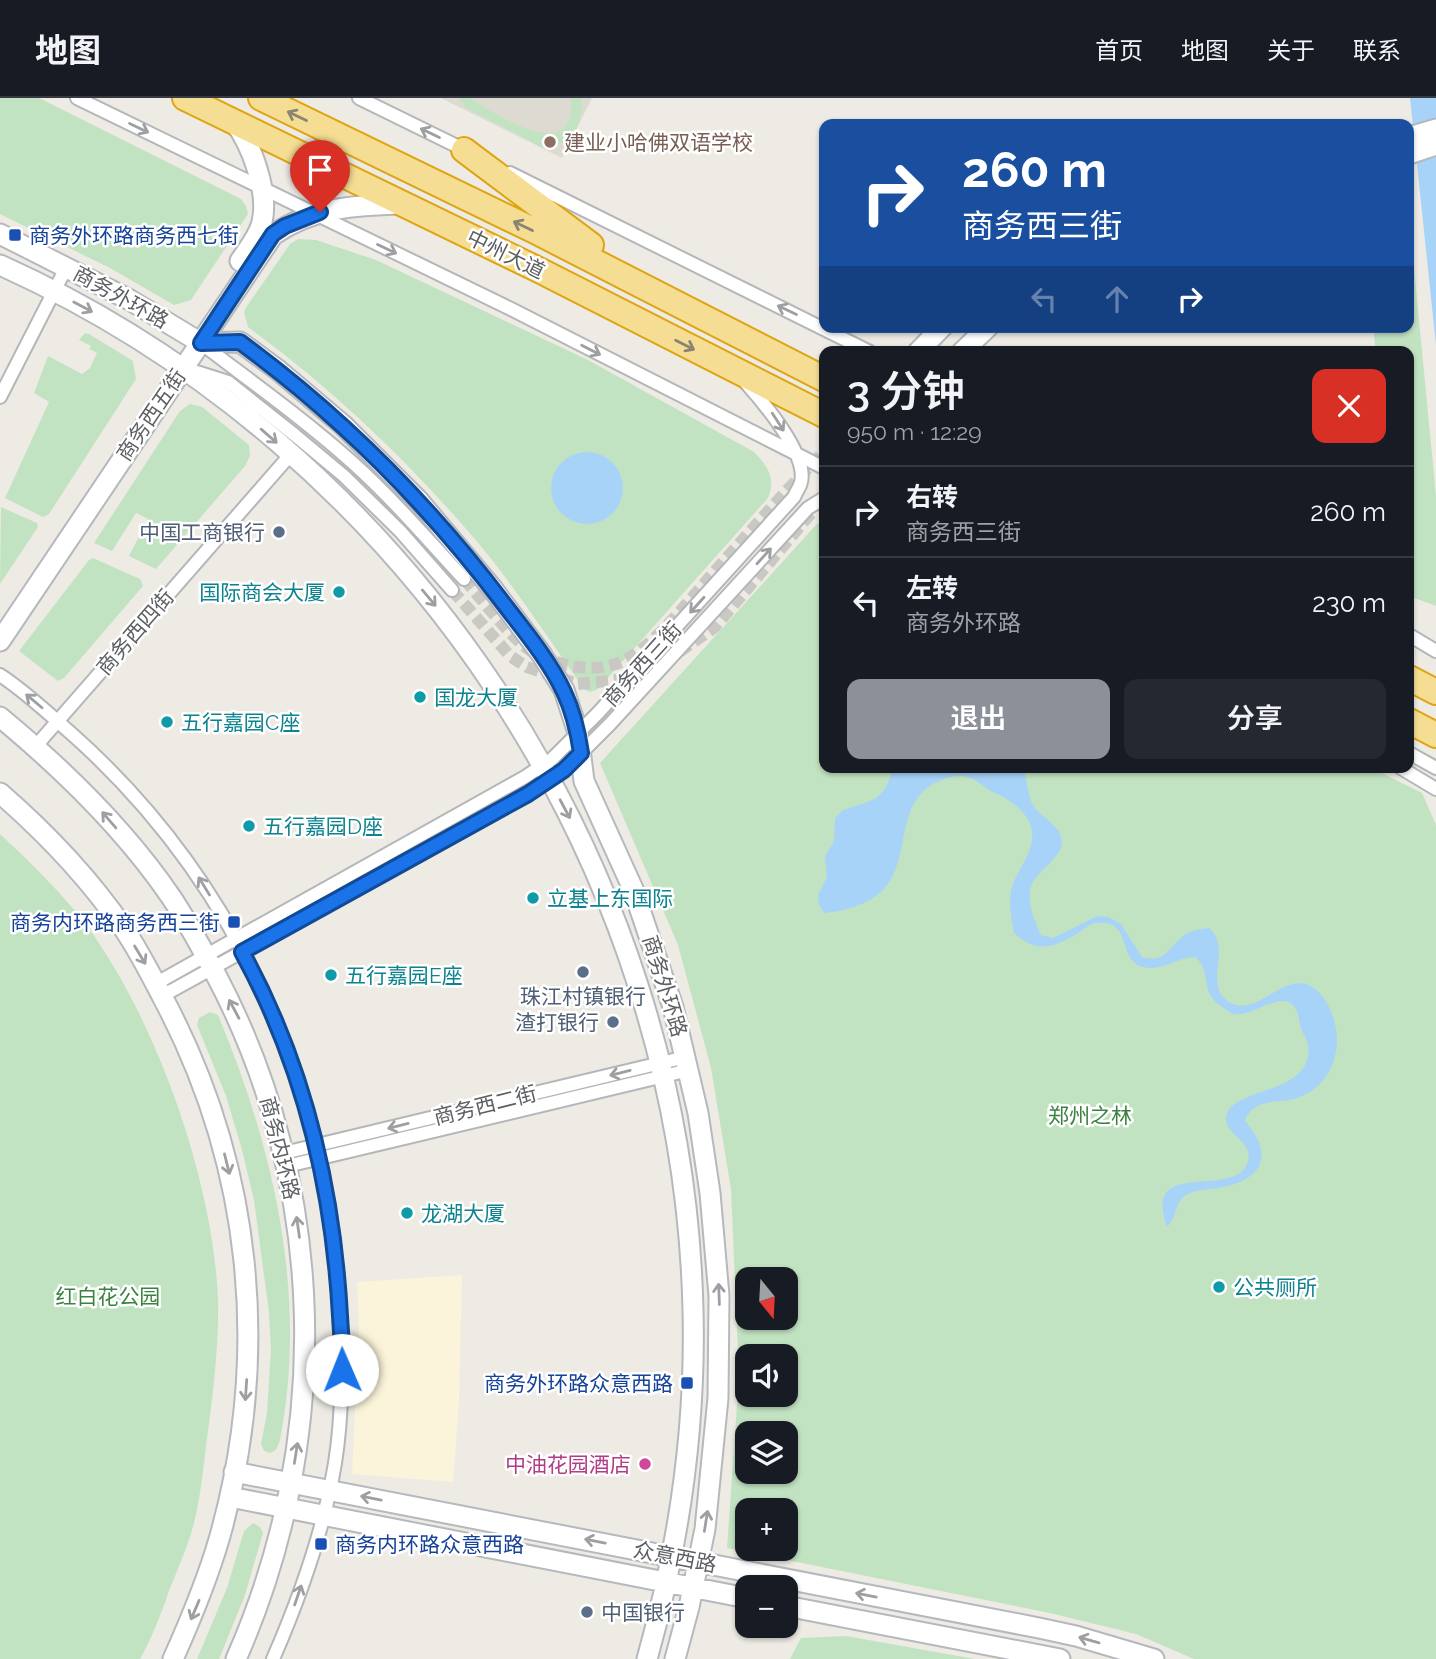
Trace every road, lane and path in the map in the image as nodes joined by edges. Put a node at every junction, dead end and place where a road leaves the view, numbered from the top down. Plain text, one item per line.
1 (77, 98) edge
2 (185, 98) edge
3 (261, 98) edge
4 (359, 98) edge
5 (233, 121) junction
6 (1436, 128) edge
7 (1414, 135) edge
8 (1436, 145) edge
9 (464, 150) junction
10 (1414, 152) edge
11 (260, 188) junction
12 (405, 204) junction
13 (314, 214) junction
14 (0, 234) edge
15 (0, 265) edge
16 (67, 266) junction
17 (54, 292) junction
18 (676, 302) junction
19 (819, 327) edge
20 (832, 333) edge
21 (936, 333) edge
22 (982, 333) edge
23 (196, 340) junction
24 (858, 346) edge
25 (924, 346) edge
26 (968, 346) edge
27 (178, 364) junction
28 (734, 370) junction
29 (819, 376) edge
30 (0, 397) edge
31 (819, 412) edge
32 (291, 454) junction
33 (796, 454) junction
34 (819, 466) edge
35 (819, 501) edge
36 (464, 579) tunnel mouth
37 (452, 590) tunnel mouth
38 (0, 619) edge
39 (1414, 638) edge
40 (0, 640) edge
41 (1436, 651) edge
42 (0, 675) edge
43 (1414, 681) edge
44 (1436, 692) edge
45 (0, 717) edge
46 (57, 721) junction
47 (1414, 724) edge
48 (578, 732) junction
49 (1436, 735) edge
50 (35, 747) junction
51 (581, 753) junction
52 (1414, 756) edge
53 (1436, 768) edge
54 (546, 773) junction
55 (1409, 773) edge
56 (1436, 789) edge
57 (0, 793) edge
58 (235, 939) junction
59 (242, 952) junction
60 (209, 962) junction
61 (159, 990) junction
62 (687, 1063) junction
63 (662, 1069) junction
64 (318, 1152) junction
65 (285, 1160) junction
66 (234, 1472) junction
67 (290, 1483) junction
68 (329, 1490) junction
69 (230, 1497) junction
70 (286, 1508) junction
71 (324, 1515) junction
72 (672, 1557) junction
73 (698, 1562) junction
74 (667, 1582) junction
75 (693, 1587) junction
76 (735, 1596) edge
77 (798, 1608) edge
78 (173, 1659) edge
79 (236, 1659) edge
80 (274, 1659) edge
81 (647, 1659) edge
82 (675, 1659) edge
83 (1060, 1659) edge
84 (1154, 1659) edge

1 -> 11 street
2 - 5 highway, 中州大道
18 -> 3 highway, 中州大道
9 -> 4 street
5 - 11 street, 商务西五街
5 - 12 highway, 中州大道
6 - 7 street
8 - 10 street
9 - 18 highway
19 -> 9 street
11 - 13 street
11 - 23 street, 商务西五街
12 - 13 street, 商务西五街
12 -> 28 highway, 中州大道
13 - 23 street, 商务西五街
13 -> 33 street
14 - 16 street, 商务外环路
15 - 17 street, 商务外环路
16 - 17 street
16 - 23 street, 商务外环路
17 -> 27 street, 商务外环路
17 - 30 street
18 - 29 highway, 中州大道
24 -> 20 street
21 - 25 street
22 - 26 street
23 - 27 street, 商务西五街
23 - 36 street
23 - 48 street, 商务外环路
27 -> 32 street, 商务外环路
27 - 37 street
27 - 38 street, 商务西五街
27 - 40 street, 商务西五街
28 - 31 highway, 中州大道
28 -> 33 street, 商务西三街
32 - 46 street, 商务西四街
32 -> 54 street, 商务外环路
33 - 34 street
33 -> 48 street, 商务西三街
51 -> 35 street, 商务西三街
39 - 41 street
46 -> 42 street
43 - 44 highway
45 - 50 street, 商务内环路
46 - 50 street, 商务西四街
58 -> 46 street
47 - 49 highway
48 - 51 street, 商务外环路
48 - 54 street, 商务西三街
60 -> 50 street, 商务内环路
51 - 54 street, 商务西三街
51 - 62 street, 商务外环路
52 - 53 street
54 - 58 street, 商务西三街
54 - 59 street, 商务西三街
54 -> 63 street, 商务外环路
55 - 56 street
57 -> 61 street
58 - 59 street
58 - 60 street, 商务西三街
59 - 60 street, 商务西三街
59 - 64 street
60 - 61 street, 商务西三街
65 -> 60 street, 商务内环路
61 -> 66 street
62 - 63 street, 商务西二街
73 -> 62 street, 商务外环路
63 - 64 street, 商务西二街
63 - 72 street, 商务外环路
64 - 65 street, 商务西二街
64 - 68 street
67 -> 65 street, 商务内环路
66 - 67 street, 众意西路
66 - 69 street
67 - 68 street, 众意西路
67 - 70 street, 商务内环路
68 - 71 street
72 -> 68 street, 众意西路
69 - 70 street, 众意西路
69 -> 78 street
70 - 71 street, 众意西路
70 - 79 street, 商务内环路
71 - 74 street, 众意西路
80 -> 71 street
72 - 73 street, 众意西路
72 - 74 street, 商务外环路
73 - 75 street, 商务外环路
84 -> 73 street, 众意西路
74 - 75 street, 众意西路
74 - 81 street, 商务外环路
75 - 76 street, 众意西路
75 - 82 street, 商务外环路
77 - 83 street

